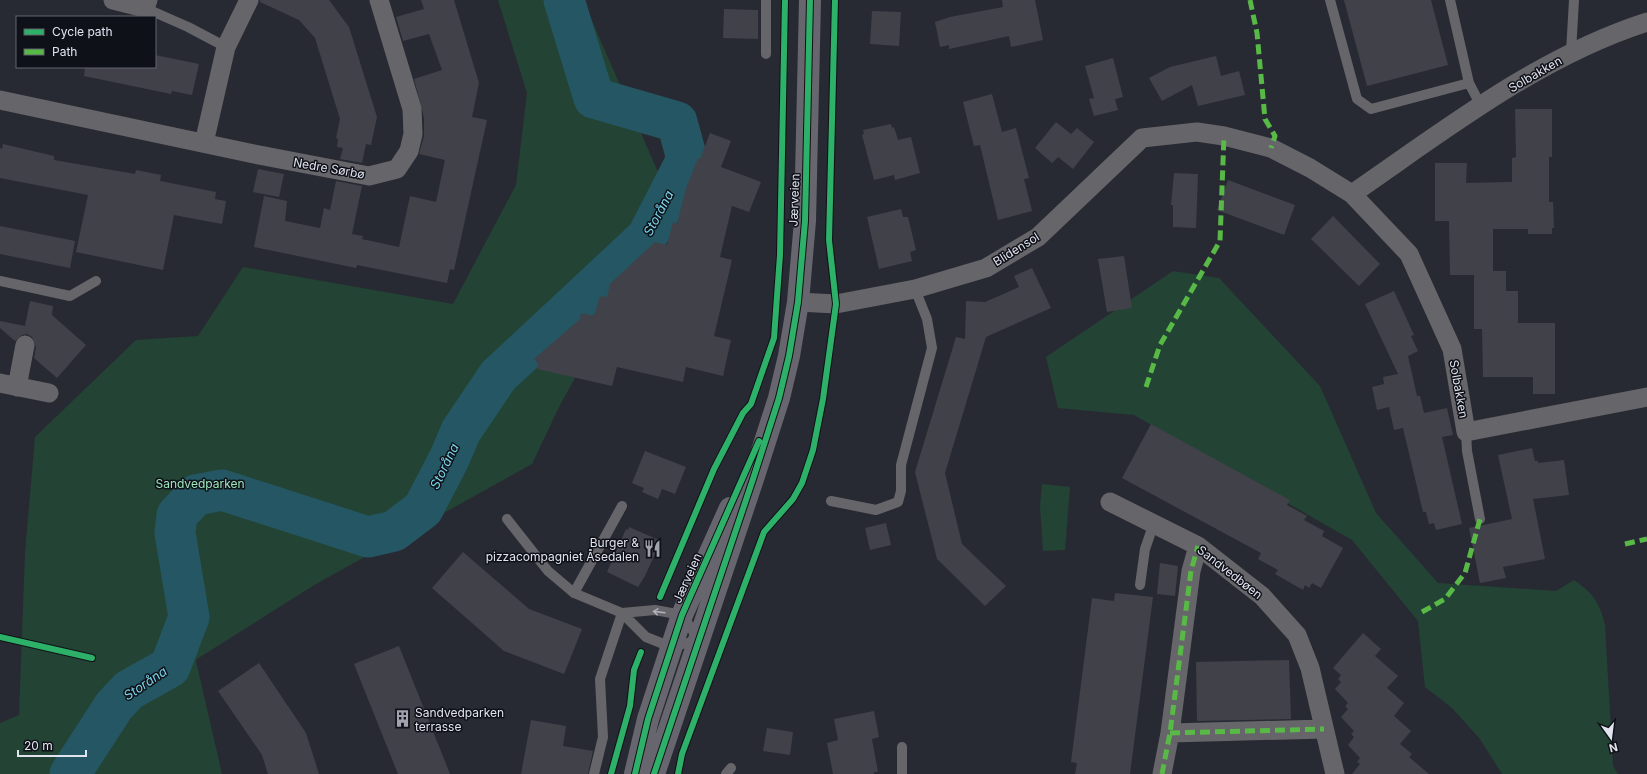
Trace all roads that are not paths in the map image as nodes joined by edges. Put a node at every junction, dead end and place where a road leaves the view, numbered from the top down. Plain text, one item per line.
1 (113, 0) edge
2 (249, 0) edge
3 (379, 0) edge
4 (766, 0) edge
5 (810, 0) edge
6 (1330, 0) edge
7 (1450, 0) edge
8 (1574, 0) edge
9 (146, 4) edge
10 (1647, 22) edge
11 (226, 47) junction
12 (1571, 52) junction
13 (766, 54) dead end
14 (1469, 83) junction
15 (0, 100) edge
16 (1481, 106) junction
17 (1224, 136) joint
18 (204, 143) junction
19 (1352, 194) junction
20 (0, 281) edge
21 (96, 281) dead end
22 (916, 289) junction
23 (798, 302) junction
24 (25, 345) dead end
25 (8, 385) edge
26 (49, 393) dead end
27 (1647, 397) edge
28 (779, 398) junction
29 (1466, 432) junction
30 (831, 501) dead end
31 (1110, 502) dead end
32 (622, 506) dead end
33 (1480, 518) dead end
34 (507, 519) dead end
35 (1154, 523) junction
36 (1198, 546) junction
37 (1140, 585) dead end
38 (574, 593) junction
39 (622, 613) junction
40 (682, 615) junction
41 (699, 640) junction
42 (671, 647) junction
43 (1324, 729) junction
44 (1170, 733) junction
45 (902, 747) dead end
46 (594, 774) edge
47 (635, 774) edge
48 (654, 774) edge
49 (902, 774) edge
50 (1162, 774) edge
51 (1335, 774) edge

1 - 9 street
2 - 11 street
3 - 18 street, Nedre Sørbø
4 - 13 lane
5 - 23 main road, Jærveien
6 - 14 lane
7 - 14 lane
8 - 12 lane
9 - 11 lane
10 - 12 street, Solbakken
11 - 18 street
12 - 16 street, Solbakken
14 - 16 lane
15 - 18 street, Nedre Sørbø
16 - 19 street, Solbakken
17 - 19 street, Solbakken
17 - 22 street, Blidensol
19 - 29 street, Solbakken
20 - 21 lane
22 - 23 street, Blidensol
22 - 30 lane
23 - 28 main road, Jærveien
24 - 25 street
25 - 26 street
27 - 29 street, Solbakken
28 - 40 main road, Jærveien
28 - 41 main road, Jærveien
29 - 33 lane
31 - 35 street, Sandvedbøen
32 - 38 lane
34 - 38 lane
35 - 36 street, Sandvedbøen
35 - 37 lane
36 - 43 street, Sandvedbøen
36 - 44 street
38 - 39 lane
40 -> 39 lane
39 - 42 lane
39 - 46 lane
40 - 41 lane
40 - 42 main road, Jærveien
41 - 42 lane
41 - 48 main road, Jærveien
42 - 47 main road, Jærveien
43 - 44 street
43 - 51 street, Sandvedbøen
44 - 50 street
45 - 49 lane

